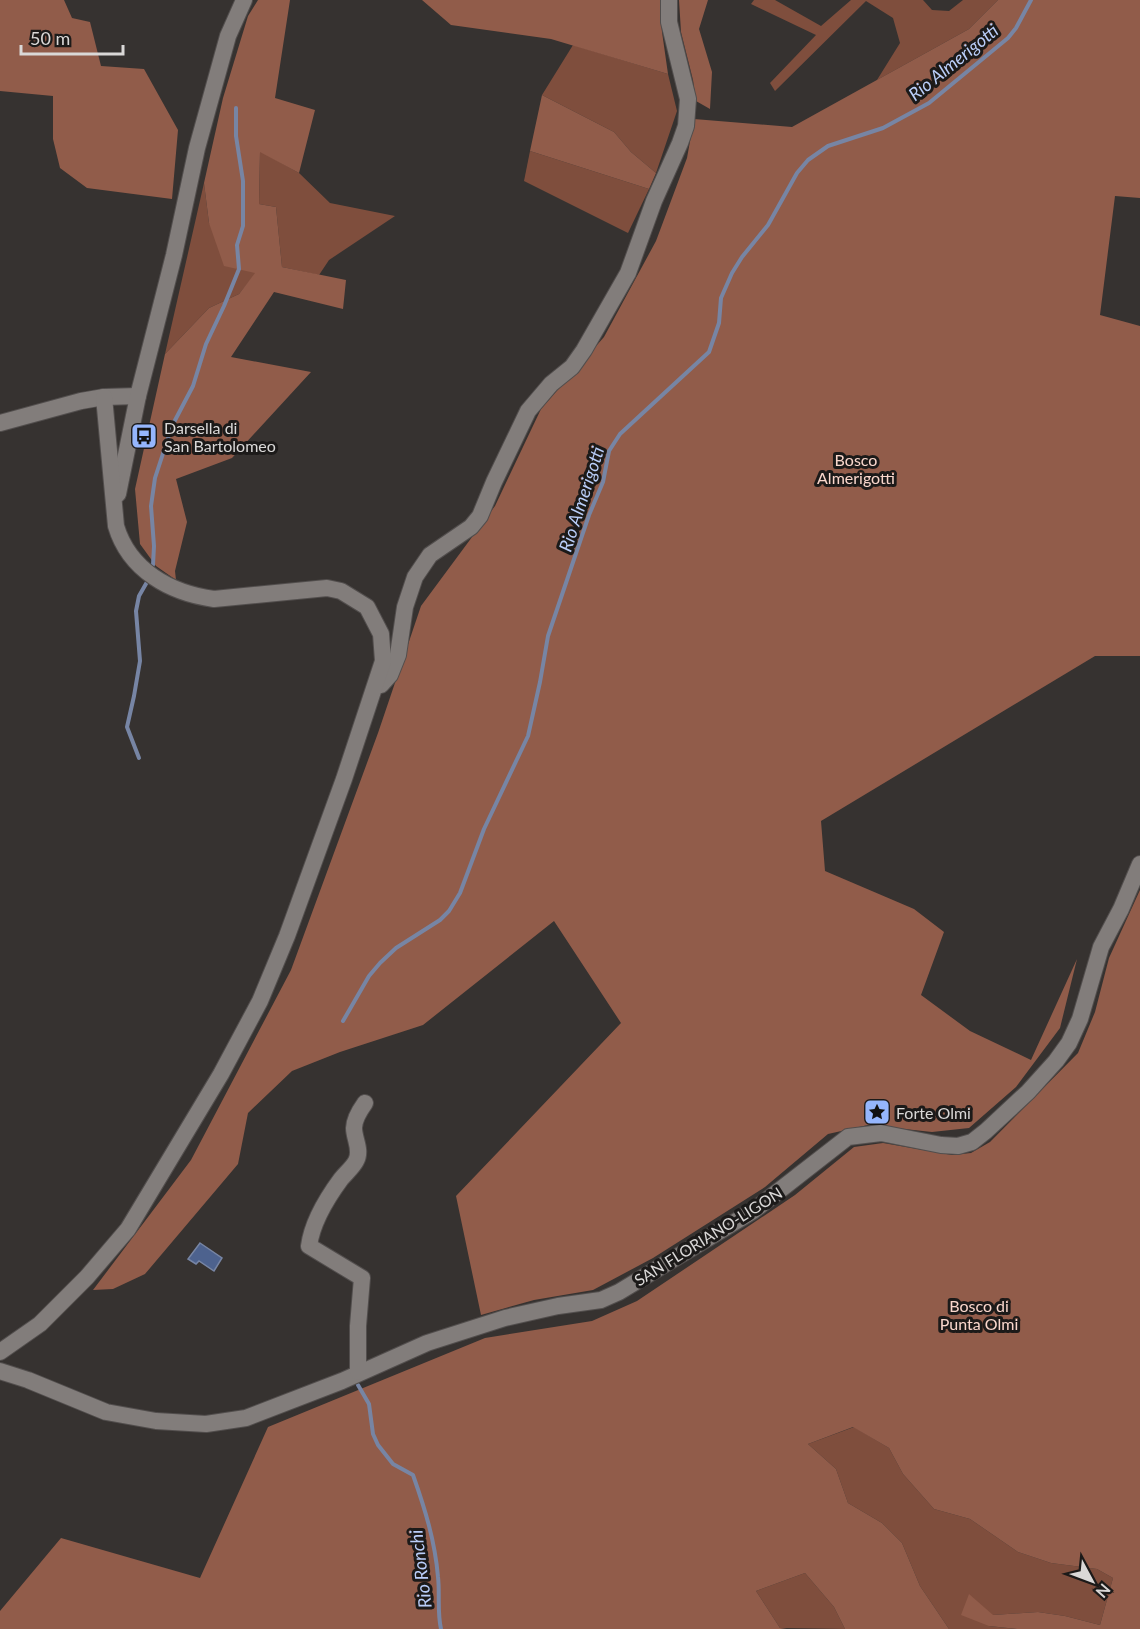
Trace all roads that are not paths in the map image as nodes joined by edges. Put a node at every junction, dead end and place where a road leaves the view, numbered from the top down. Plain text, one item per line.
1 (244, 0) edge
2 (669, 0) edge
3 (138, 396) junction
4 (104, 397) junction
5 (0, 423) edge
6 (114, 509) junction
7 (372, 698) junction
8 (1140, 864) edge
9 (365, 1103) dead end
10 (0, 1352) edge
11 (0, 1371) edge
12 (358, 1372) junction

1 - 3 street
2 - 7 street
3 - 4 street
3 - 6 street
4 - 5 street
4 - 6 street
6 - 7 street
7 - 10 street
8 - 12 street, SAN FLORIANO-LIGON
9 - 12 street
11 - 12 street, SAN FLORIANO-LIGON

